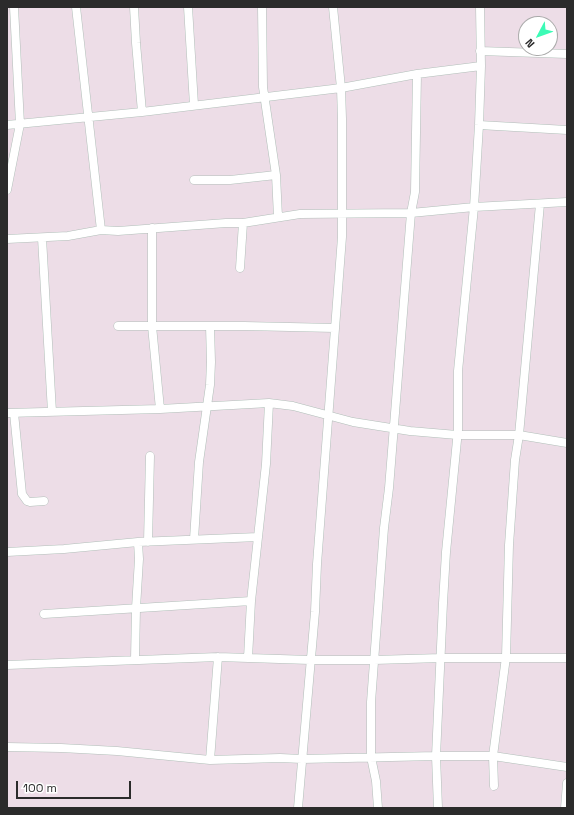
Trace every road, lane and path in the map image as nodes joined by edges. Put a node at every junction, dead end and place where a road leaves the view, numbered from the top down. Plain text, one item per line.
1 (14, 7) edge
2 (76, 7) edge
3 (134, 7) edge
4 (188, 7) edge
5 (262, 7) edge
6 (333, 7) edge
7 (480, 7) edge
8 (480, 51) junction
9 (567, 54) edge
10 (481, 66) junction
11 (417, 74) junction
12 (341, 88) junction
13 (264, 97) junction
14 (194, 105) junction
15 (142, 112) junction
16 (89, 117) junction
17 (20, 124) junction
18 (7, 125) edge
19 (479, 125) junction
20 (567, 130) edge
21 (276, 175) junction
22 (194, 180) dead end
23 (7, 190) edge
24 (567, 202) edge
25 (540, 204) junction
26 (474, 208) junction
27 (411, 213) junction
28 (341, 214) junction
29 (278, 217) junction
30 (244, 223) junction
31 (152, 228) junction
32 (101, 230) junction
33 (42, 238) junction
34 (7, 240) edge
35 (240, 268) dead end
36 (118, 326) dead end
37 (152, 326) junction
38 (210, 326) junction
39 (335, 328) junction
40 (269, 403) junction
41 (207, 406) junction
42 (160, 409) junction
43 (52, 412) junction
44 (11, 413) edge
45 (328, 416) junction
46 (393, 429) junction
47 (458, 435) junction
48 (519, 435) junction
49 (567, 443) edge
50 (150, 456) dead end
51 (44, 501) dead end
52 (258, 536) junction
53 (194, 539) junction
54 (138, 542) junction
55 (148, 542) junction
56 (7, 552) edge
57 (251, 601) junction
58 (136, 608) junction
59 (44, 614) dead end
60 (218, 657) junction
61 (506, 657) junction
62 (248, 658) junction
63 (441, 658) junction
64 (567, 658) edge
65 (135, 660) junction
66 (310, 660) junction
67 (374, 660) junction
68 (7, 665) edge
69 (7, 747) edge
70 (436, 756) junction
71 (493, 756) junction
72 (371, 757) junction
73 (302, 759) junction
74 (210, 760) junction
75 (567, 768) edge
76 (567, 783) edge
77 (494, 786) dead end
78 (298, 808) edge
79 (378, 808) edge
80 (438, 808) edge
81 (565, 808) edge

1 - 17 street
2 - 16 street
3 - 15 street
4 - 14 street
5 - 13 street
6 - 12 street
7 - 8 street
8 - 9 street
8 - 10 street
10 - 11 street
10 - 19 street
11 - 12 street
11 - 27 street
12 - 13 street
12 - 28 street
13 - 14 street
13 - 21 street
14 - 15 street
15 - 16 street
16 - 17 street
16 - 32 street
17 - 18 street
17 - 23 street
19 - 20 street
19 - 26 street
21 - 22 street
21 - 29 street
24 - 25 street
25 - 26 street
25 - 48 street
26 - 27 street
26 - 47 street
27 - 28 street
27 - 46 street
28 - 29 street
28 - 39 street
29 - 30 street
30 - 31 street
30 - 35 street
31 - 32 street
31 - 37 street
32 - 33 street
33 - 34 street
33 - 43 street
36 - 37 street
37 - 38 street
37 - 42 street
38 - 39 street
38 - 41 street
39 - 45 street
40 - 41 street
40 - 45 street
40 - 52 street
41 - 42 street
41 - 53 street
42 - 43 street
43 - 44 street
44 - 51 street
45 - 46 street
45 - 66 street
46 - 47 street
46 - 67 street
47 - 48 street
47 - 63 street
48 - 49 street
48 - 61 street
50 - 55 street
52 - 53 street
52 - 57 street
53 - 55 street
54 - 55 street
54 - 56 street
54 - 58 street
57 - 58 street
57 - 62 street
58 - 59 street
58 - 65 street
60 - 62 street
60 - 65 street
60 - 74 street
61 - 63 street
61 - 64 street
61 - 71 street
62 - 66 street
63 - 67 street
63 - 70 street
65 - 68 street
66 - 67 street
66 - 73 street
67 - 72 street
69 - 74 street
70 - 71 street
70 - 72 street
70 - 80 street
71 - 75 street
71 - 77 street
72 - 73 street
72 - 79 street
73 - 74 street
73 - 78 street
76 - 81 street

